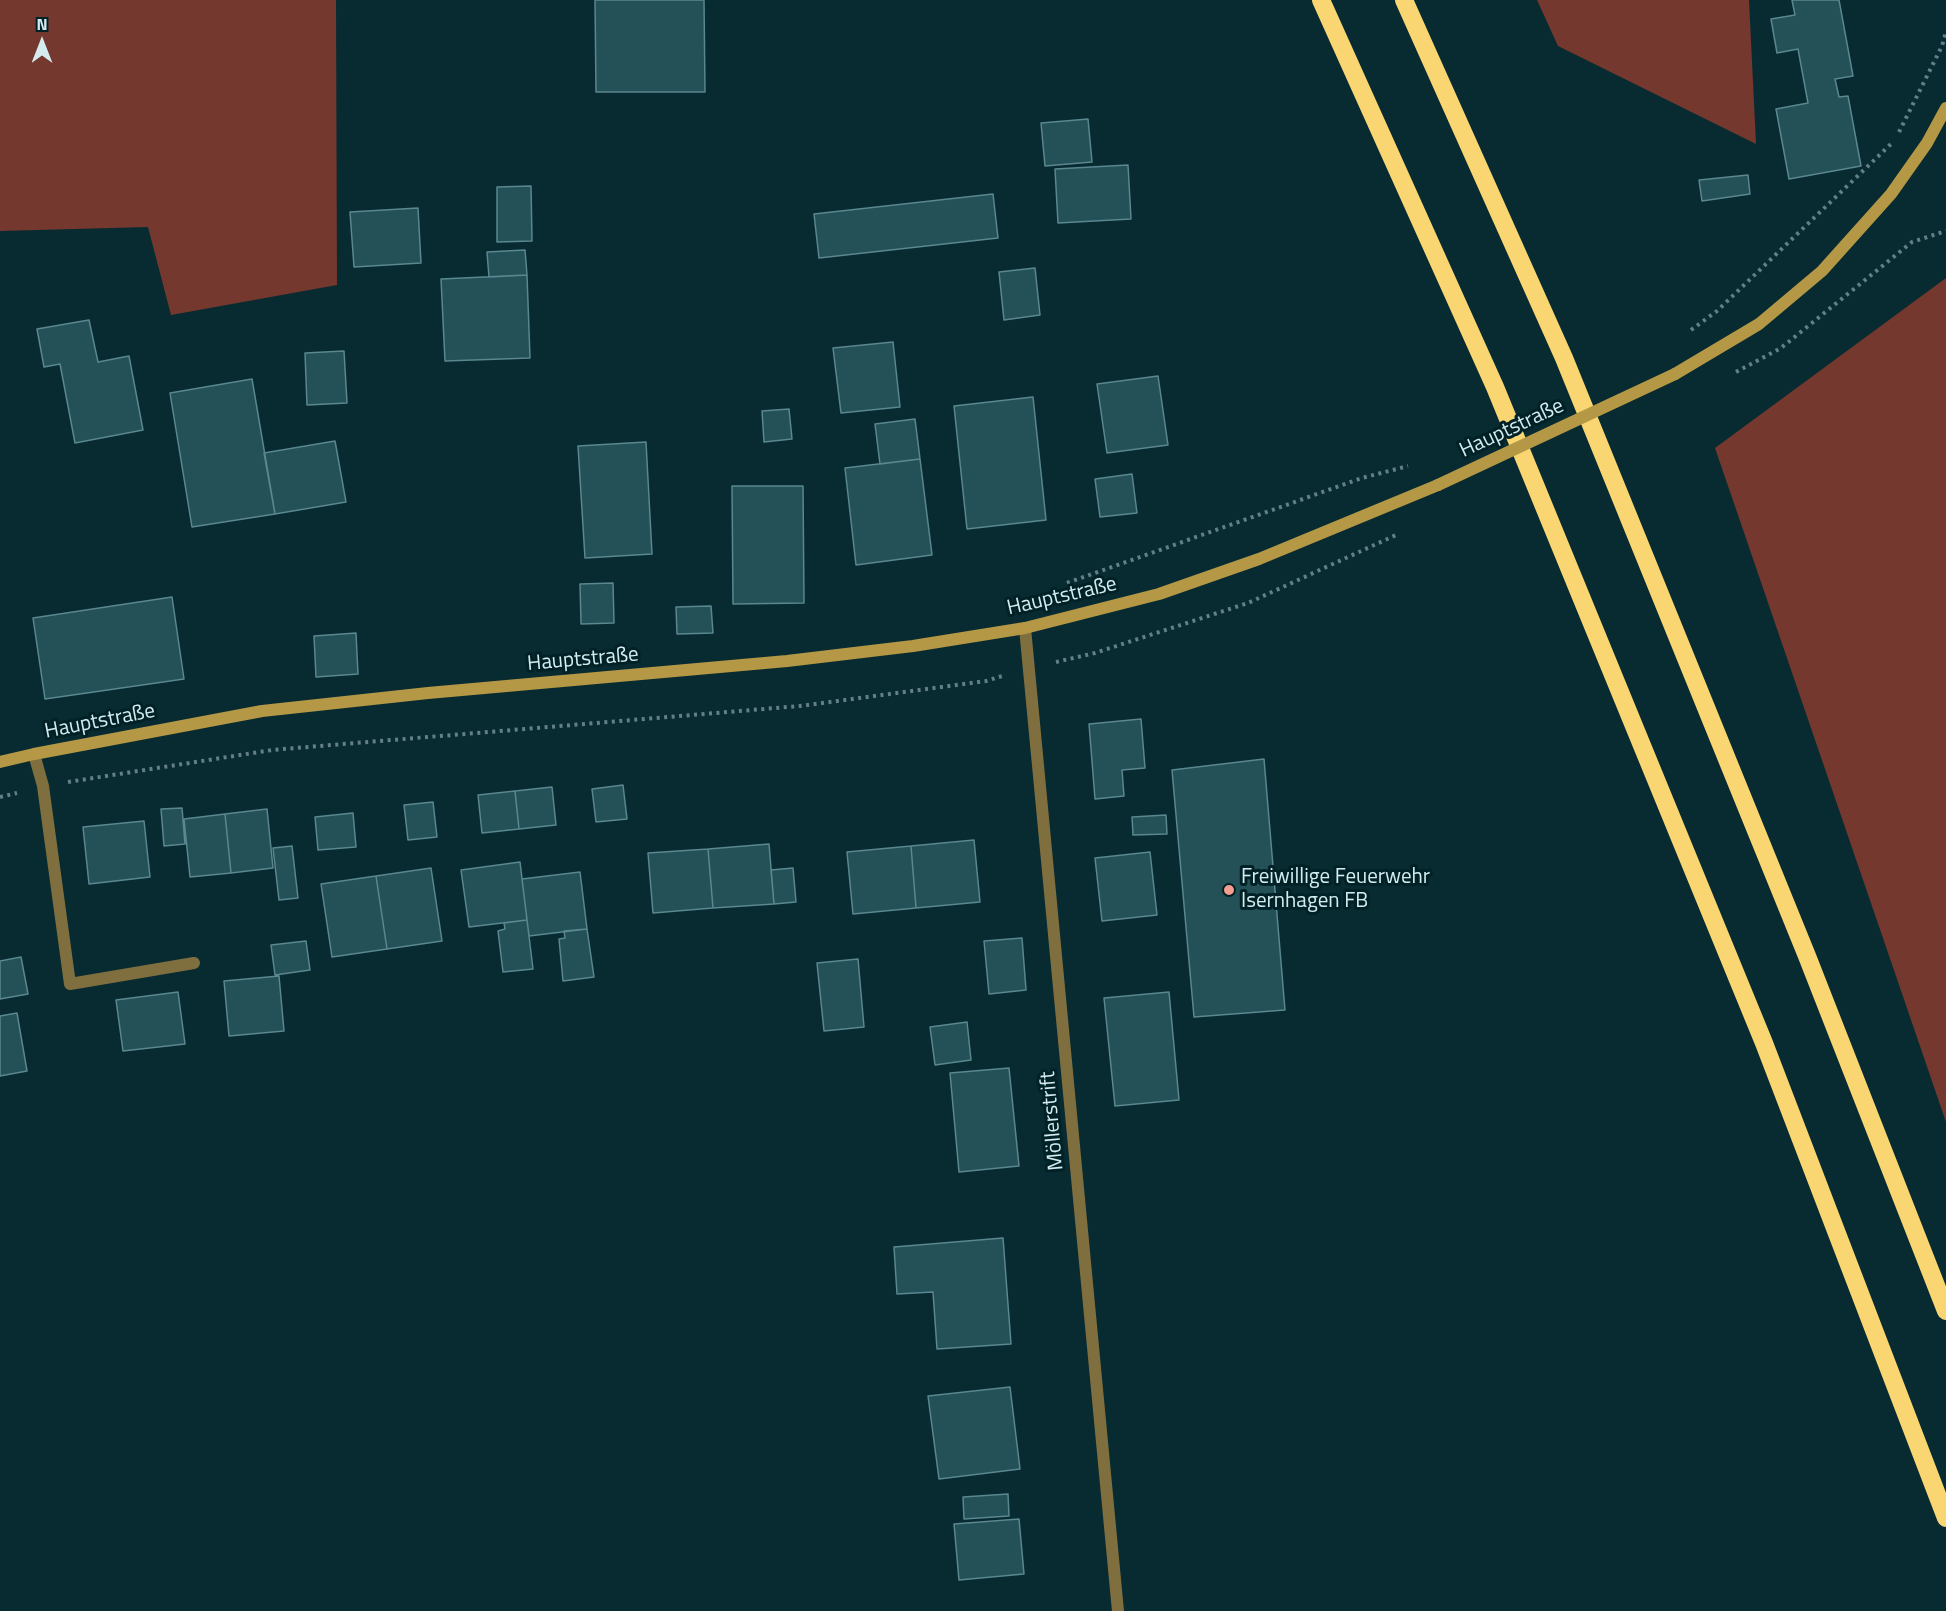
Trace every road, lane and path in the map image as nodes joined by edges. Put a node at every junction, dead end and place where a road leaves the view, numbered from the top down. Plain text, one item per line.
1 (1321, 0) edge
2 (1404, 0) edge
3 (1946, 32) edge
4 (1946, 108) edge
5 (1946, 231) edge
6 (1684, 335) dead end
7 (1732, 375) dead end
8 (1415, 464) dead end
9 (1067, 583) dead end
10 (1025, 628) junction
11 (34, 754) junction
12 (0, 762) edge
13 (194, 963) dead end
14 (1946, 1311) edge
15 (1946, 1518) edge
16 (1118, 1611) edge

1 - 15 highway
2 - 14 highway
3 - 6 path
4 - 10 main road, Hauptstraße, bridge
5 - 7 path
8 - 9 path
10 - 11 main road, Hauptstraße
10 - 16 street, Möllerstrift
11 - 12 main road, Hauptstraße
11 - 13 street, Hauptstraße

